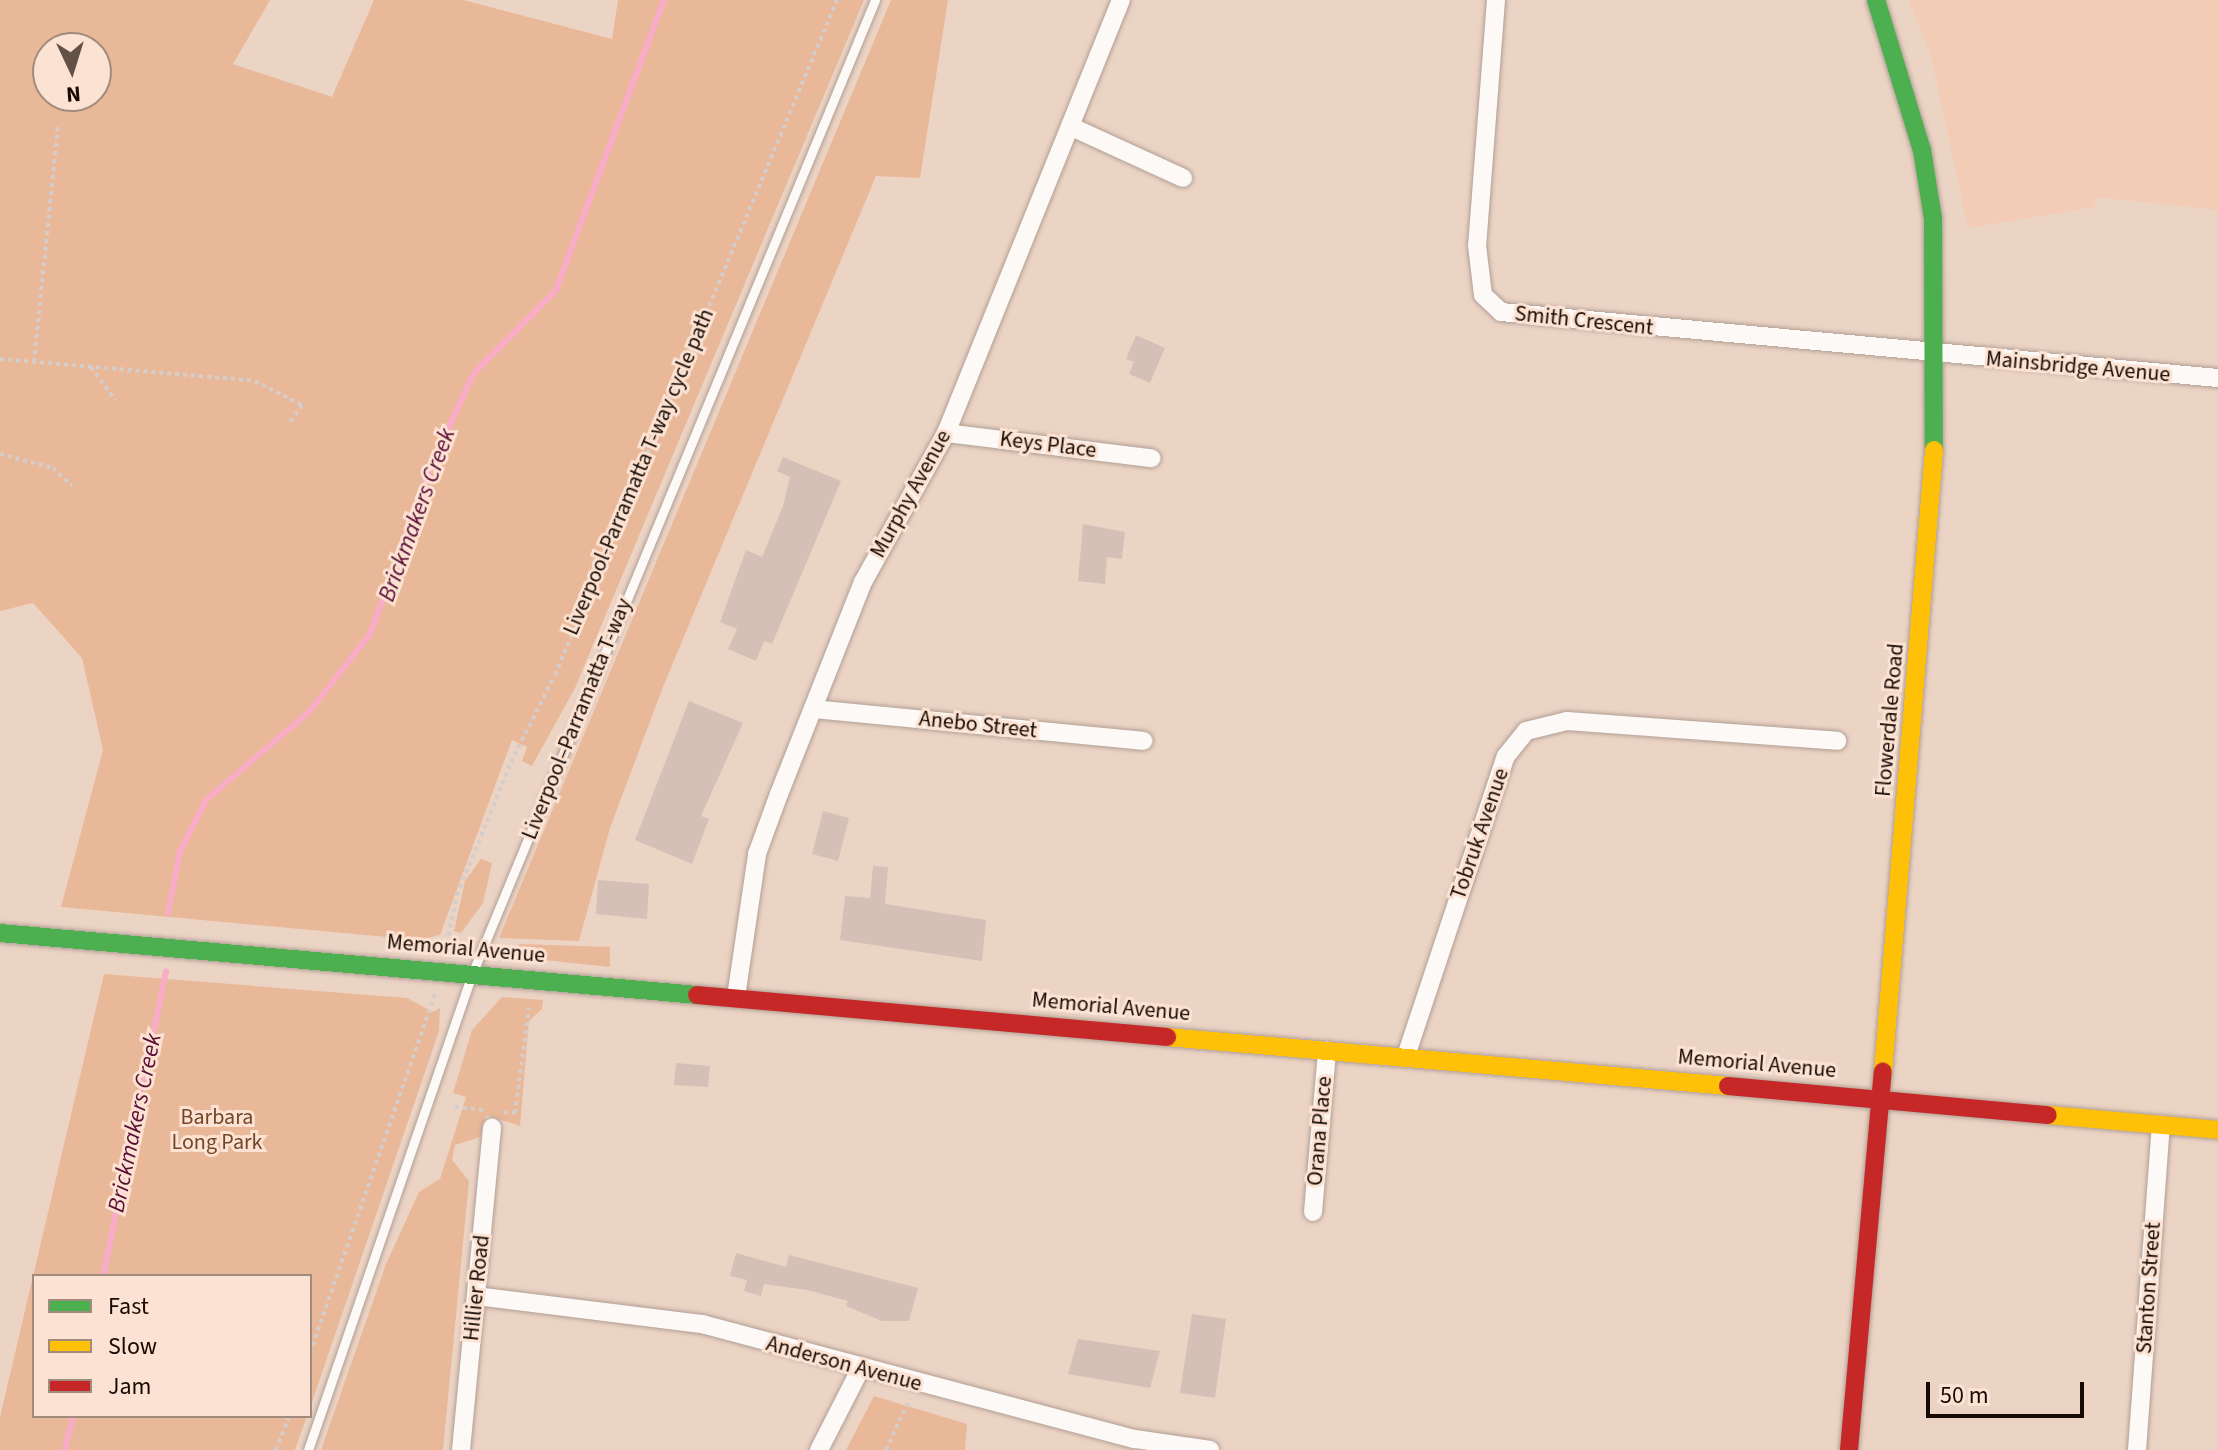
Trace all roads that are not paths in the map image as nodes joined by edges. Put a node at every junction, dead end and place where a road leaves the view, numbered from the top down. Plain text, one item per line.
1 (875, 0) edge
2 (1121, 0) edge
3 (1496, 0) edge
4 (1876, 0) edge
5 (1074, 128) junction
6 (1183, 178) dead end
7 (1939, 356) junction
8 (2218, 378) edge
9 (946, 433) junction
10 (1151, 458) dead end
11 (813, 709) junction
12 (1143, 741) dead end
13 (1837, 741) dead end
14 (0, 933) edge
15 (472, 974) junction
16 (736, 997) junction
17 (1327, 1051) junction
18 (1406, 1056) junction
19 (1880, 1098) junction
20 (2161, 1125) junction
21 (492, 1127) dead end
22 (2218, 1130) edge
23 (1313, 1212) dead end
24 (476, 1296) junction
25 (860, 1370) junction
26 (308, 1450) edge
27 (461, 1450) edge
28 (819, 1450) edge
29 (1210, 1450) edge
30 (1849, 1450) edge
31 (2137, 1450) edge

1 - 15 lane, Liverpool–Parramatta T-way
2 - 5 street, Murphy Avenue
3 - 7 street, Smith Crescent
4 - 7 street, Flowerdale Road
5 - 6 street
5 - 9 street, Murphy Avenue
7 - 8 street, Mainsbridge Avenue
7 - 19 street, Flowerdale Road
9 - 10 street, Keys Place
9 - 11 street, Murphy Avenue
11 - 12 street, Anebo Street
11 - 16 street, Murphy Avenue
13 - 18 street, Tobruk Avenue
14 - 15 street, Memorial Avenue
15 - 16 street, Memorial Avenue
15 - 26 lane, Liverpool–Parramatta T-way
16 - 17 street, Memorial Avenue
17 - 18 street, Memorial Avenue
17 - 23 street, Orana Place
18 - 19 street, Memorial Avenue
19 - 20 street, Memorial Avenue
19 - 30 street, Flowerdale Road
20 - 22 street, Memorial Avenue
20 - 31 street, Stanton Street
21 - 24 street, Hillier Road
24 - 25 street, Anderson Avenue
24 - 27 street, Hillier Road
25 - 28 street
25 - 29 street, Anderson Avenue

